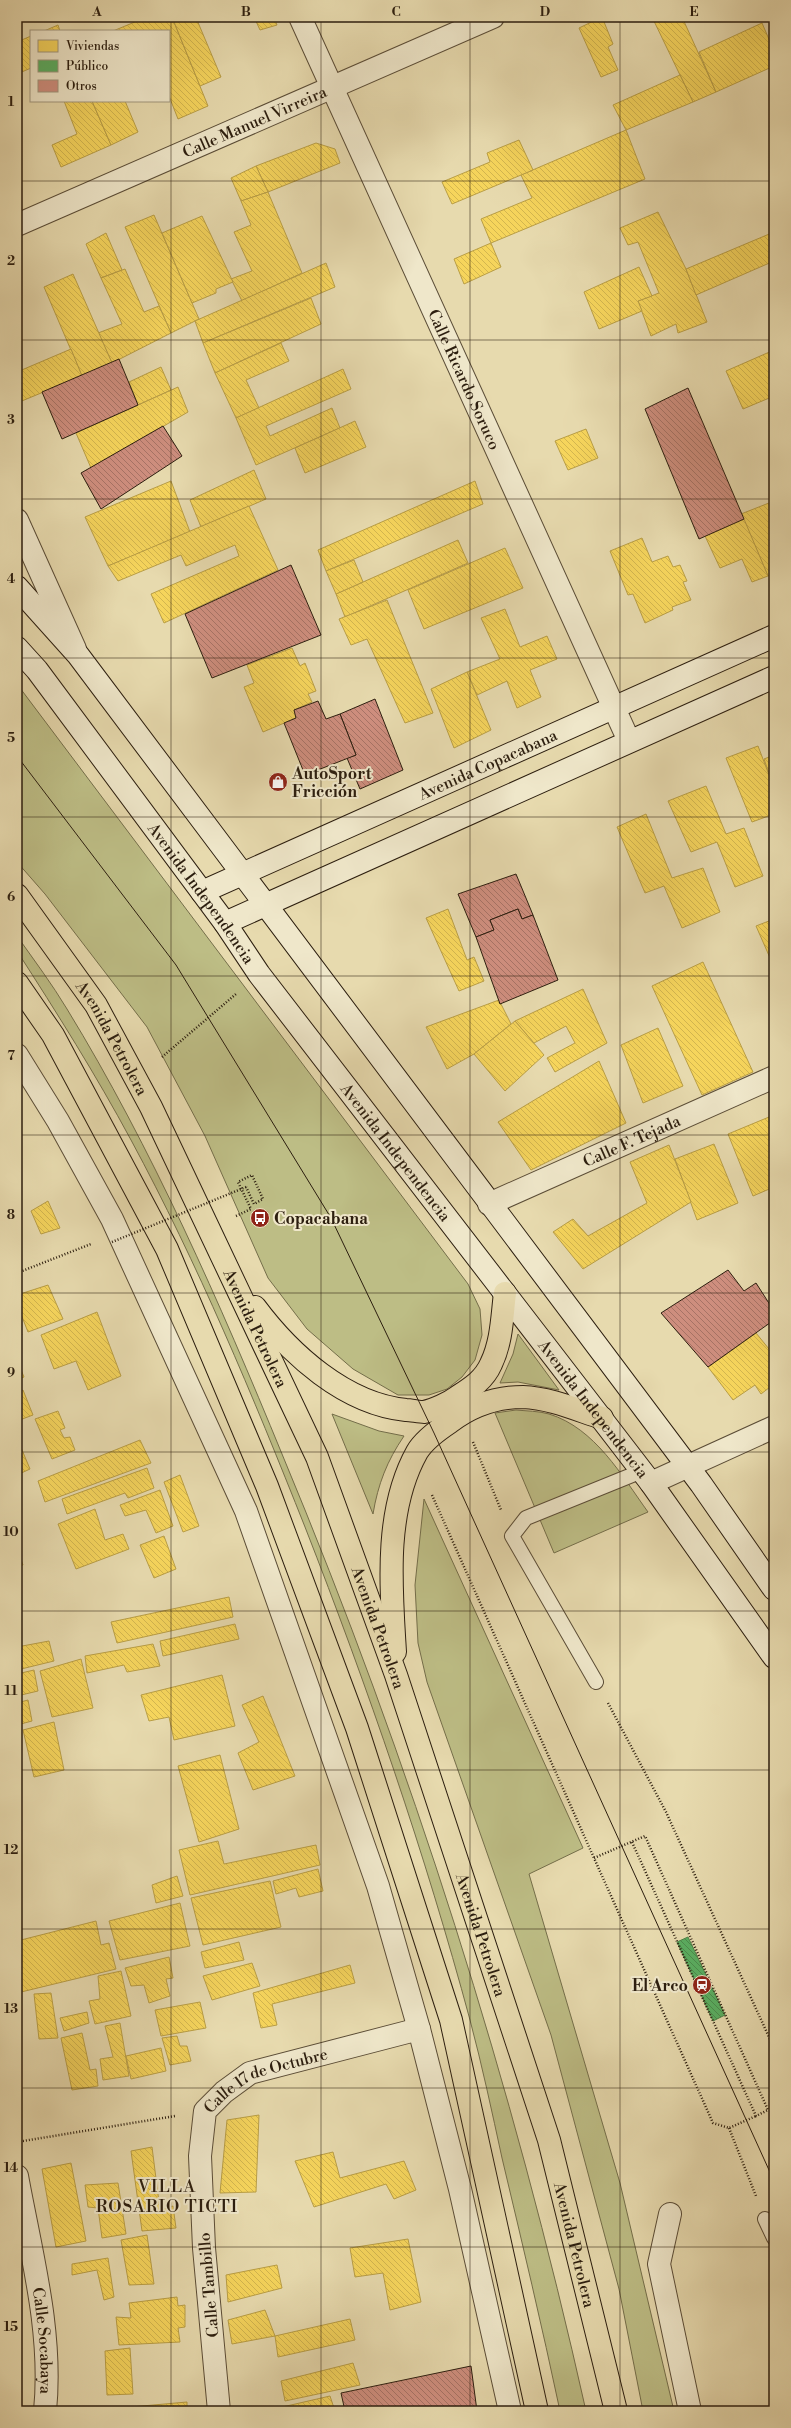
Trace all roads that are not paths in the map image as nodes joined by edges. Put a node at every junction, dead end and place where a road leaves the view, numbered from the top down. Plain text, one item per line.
1 (300, 17) edge
2 (493, 17) edge
3 (332, 89) junction
4 (17, 225) edge
5 (17, 520) edge
6 (17, 587) edge
7 (774, 636) edge
8 (17, 648) edge
9 (78, 656) junction
10 (774, 677) edge
11 (614, 707) junction
12 (629, 742) junction
13 (242, 873) junction
14 (202, 892) junction
15 (17, 895) edge
16 (265, 905) junction
17 (225, 923) junction
18 (17, 983) edge
19 (17, 1055) edge
20 (774, 1076) edge
21 (489, 1204) junction
22 (227, 1269) junction
23 (505, 1293) junction
24 (602, 1418) junction
25 (774, 1427) edge
26 (687, 1466) junction
27 (647, 1477) junction
28 (774, 1589) edge
29 (774, 1657) edge
30 (396, 1675) junction
31 (596, 1682) road end
32 (419, 2029) junction
33 (205, 2111) joint
34 (17, 2176) edge
35 (670, 2214) dead end
36 (765, 2218) road end
37 (774, 2238) edge
38 (45, 2411) edge
39 (219, 2411) edge
40 (510, 2411) edge
41 (537, 2411) edge
42 (616, 2411) edge
43 (690, 2411) edge

1 - 3 street, Calle Ricardo Soruco
2 - 3 street, Calle Manuel Virreira
3 - 4 street, Calle Manuel Virreira
3 - 11 street, Calle Ricardo Soruco
5 - 9 street
6 - 9 street
7 - 11 street, Avenida Copacabana
8 - 14 street, Avenida Independencia
9 - 13 street
10 - 12 street
11 - 12 street, Calle Ricardo Soruco
11 - 13 street, Avenida Copacabana
12 - 16 street
13 - 14 street, Avenida Copacabana
13 - 16 street
14 - 17 street, Avenida Independencia
15 - 22 main road, Avenida Petrolera
16 - 17 street
16 - 21 street
17 - 23 street, Avenida Independencia
18 - 41 main road
19 - 32 street
20 - 21 street, Calle F. Tejada
21 - 26 street
22 - 23 main road
22 - 30 main road, Avenida Petrolera
23 - 24 street, Avenida Independencia
24 - 27 street, Avenida Independencia
24 - 30 main road
25 - 26 street
26 - 27 street
26 - 28 street
27 - 29 street, Avenida Independencia
27 - 31 lane
30 - 42 main road, Avenida Petrolera
32 - 33 street, Calle 17 de Octubre
32 - 40 street
33 - 39 street, Calle Tambillo
34 - 38 street, Calle Socabaya
35 - 43 street
36 - 37 lane

